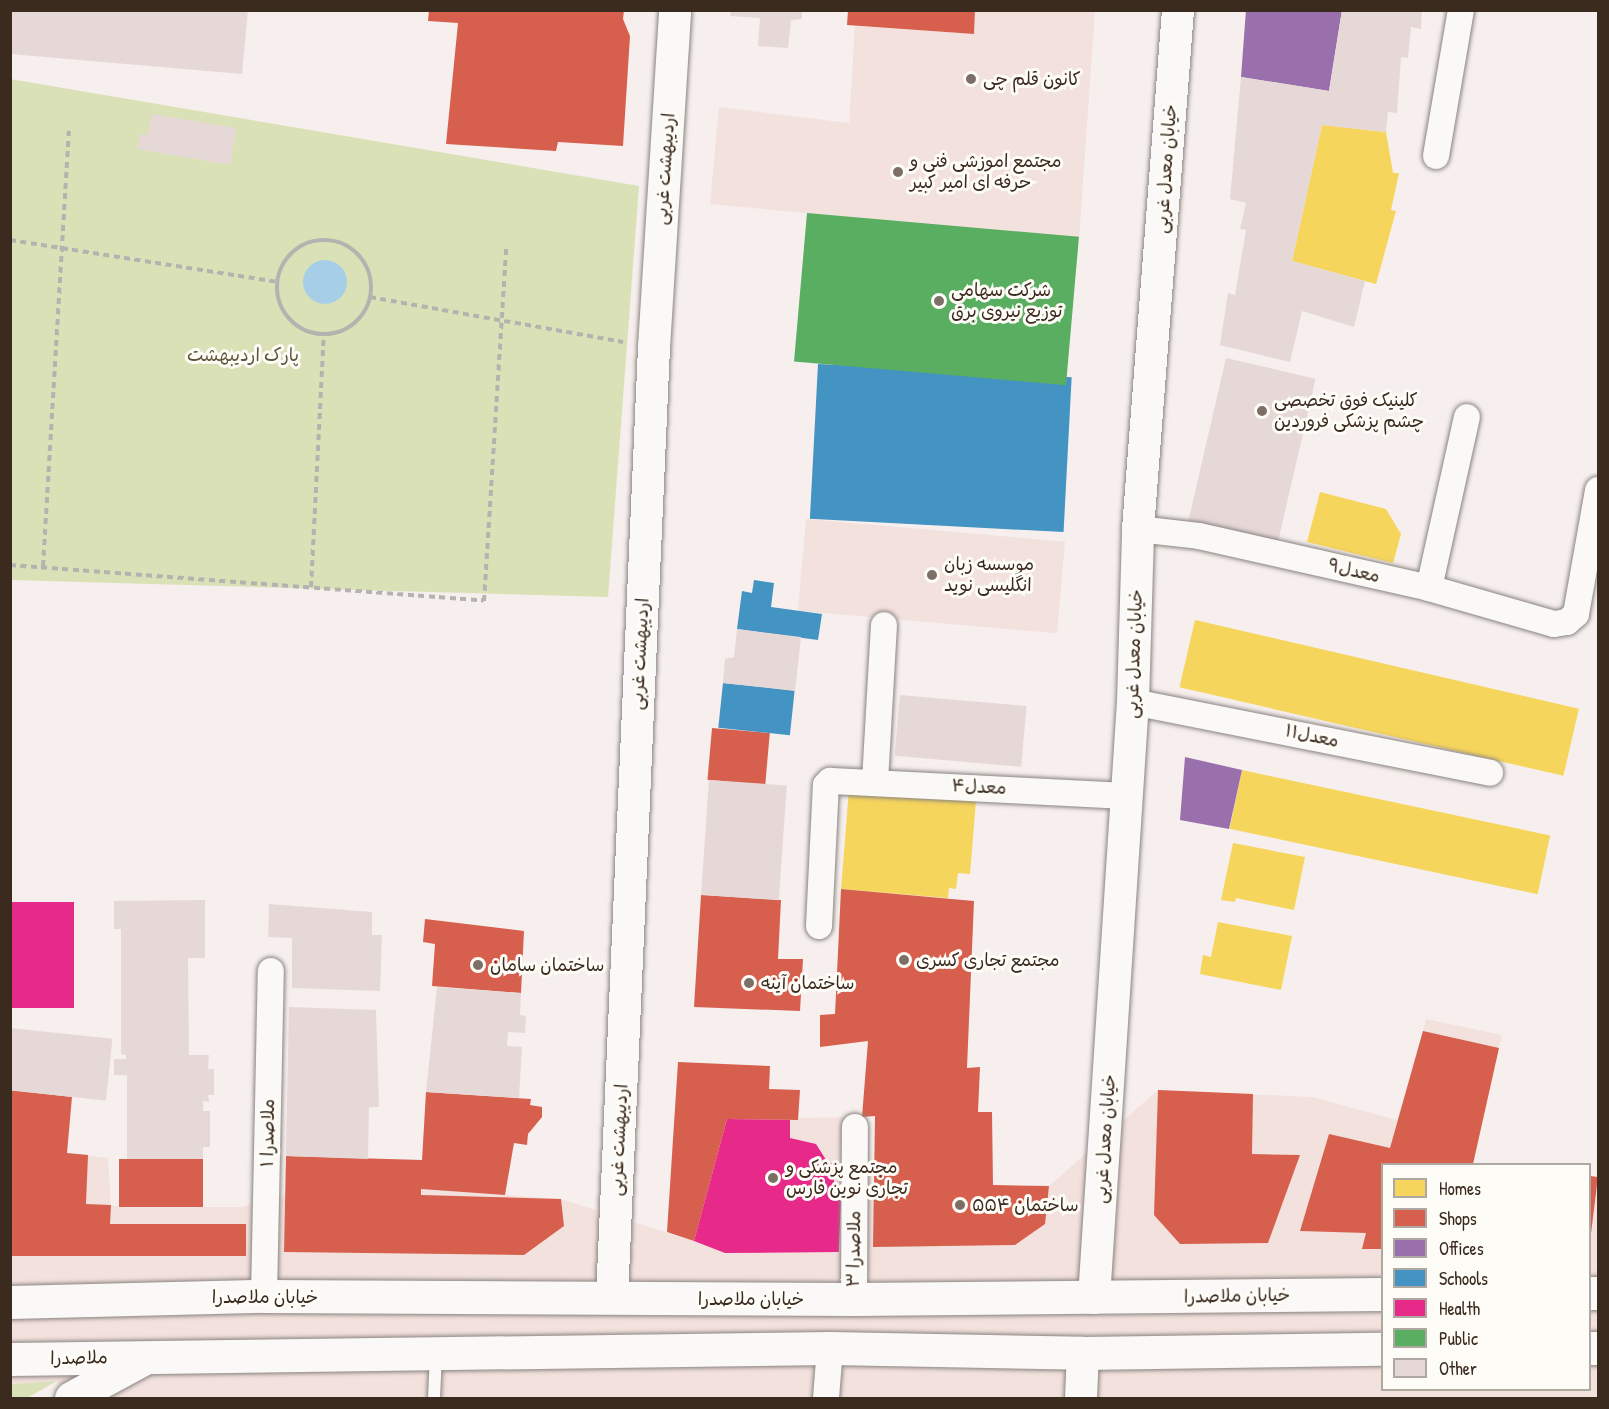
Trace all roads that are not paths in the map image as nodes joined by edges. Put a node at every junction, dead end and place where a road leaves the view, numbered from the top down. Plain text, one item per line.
1 (675, 10) edge
2 (1178, 10) edge
3 (1461, 10) edge
4 (1436, 156) dead end
5 (1467, 417) dead end
6 (1599, 490) edge
7 (1138, 529) junction
8 (1429, 588) junction
9 (884, 625) dead end
10 (1133, 702) junction
11 (1490, 773) dead end
12 (875, 781) junction
13 (1128, 796) junction
14 (819, 926) dead end
15 (271, 971) dead end
16 (855, 1127) dead end
17 (1381, 1294) edge
18 (264, 1296) junction
19 (612, 1298) junction
20 (1094, 1298) junction
21 (854, 1299) junction
22 (10, 1302) edge
23 (830, 1348) junction
24 (1381, 1349) edge
25 (1083, 1353) junction
26 (436, 1354) junction
27 (148, 1356) junction
28 (10, 1359) edge
29 (71, 1398) edge
30 (434, 1398) edge
31 (826, 1398) edge
32 (1081, 1398) edge

1 - 19 street, اردیبهشت غربی
2 - 7 street, خیابان معدل غربی
3 - 4 street
5 - 8 street
6 - 8 street, معدل۹
7 - 8 street, معدل۹
7 - 10 street, خیابان معدل غربی
9 - 12 street
10 - 11 street, معدل۱۱
10 - 13 street, خیابان معدل غربی
12 - 13 street, معدل۴
12 - 14 street, معدل۴
13 - 20 street, خیابان معدل غربی
15 - 18 street, ۱ ملاصدرا
16 - 21 street, ۳ ملاصدرا
17 - 20 main road, خیابان ملاصدرا
18 - 19 main road, خیابان ملاصدرا
18 - 22 main road, خیابان ملاصدرا
19 - 21 main road, خیابان ملاصدرا
20 - 21 main road, خیابان ملاصدرا
23 - 25 main road
23 - 26 main road
23 - 31 street
24 - 25 main road
25 - 32 street
26 - 27 main road
26 - 30 lane
27 - 28 main road, ملاصدرا
27 - 29 main road

